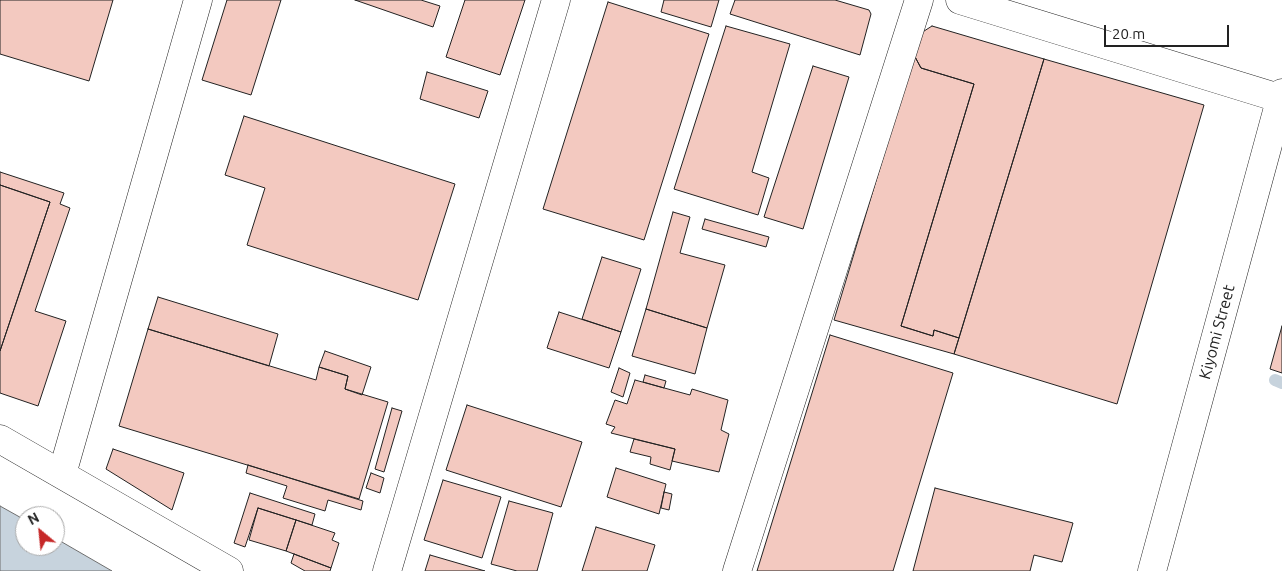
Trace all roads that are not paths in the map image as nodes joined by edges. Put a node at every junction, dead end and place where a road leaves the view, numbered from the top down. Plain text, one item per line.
1 (198, 0) edge
2 (556, 0) edge
3 (919, 0) edge
4 (960, 0) edge
5 (1282, 97) edge
6 (0, 439) edge
7 (62, 474) junction
8 (229, 571) edge
9 (387, 571) edge
10 (737, 571) edge
11 (1152, 571) edge

1 - 7 street
2 - 9 street
3 - 10 street
4 - 5 street
5 - 11 street, Kiyomi Street
6 - 7 street
7 - 8 street

